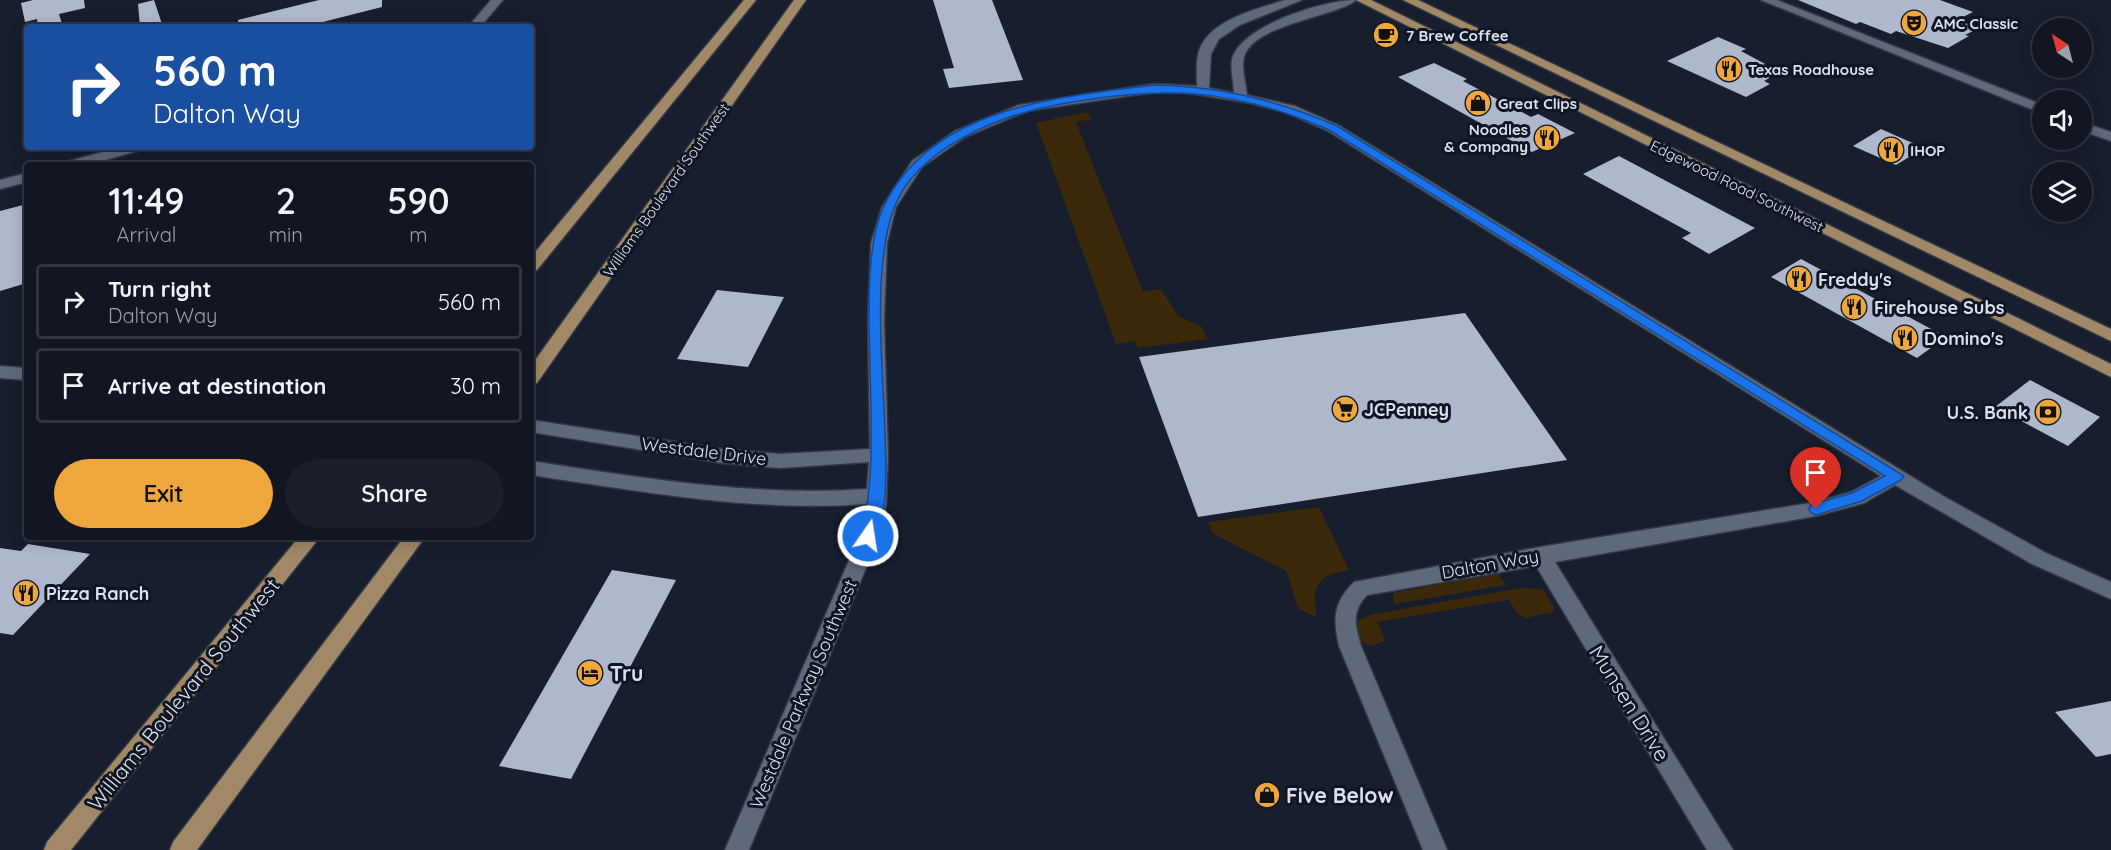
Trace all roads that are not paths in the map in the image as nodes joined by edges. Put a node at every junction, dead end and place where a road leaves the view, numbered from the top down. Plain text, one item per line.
1 (497, 0) edge
2 (750, 0) edge
3 (800, 0) edge
4 (1296, 0) edge
5 (1350, 0) edge
6 (1362, 0) edge
7 (1409, 0) edge
8 (1767, 0) edge
9 (477, 24) edge
10 (1203, 90) junction
11 (1241, 97) junction
12 (2032, 106) edge
13 (2092, 130) edge
14 (2111, 137) edge
15 (125, 150) edge
16 (82, 162) edge
17 (24, 178) edge
18 (0, 185) edge
19 (534, 263) edge
20 (2111, 336) edge
21 (2111, 371) edge
22 (0, 372) edge
23 (24, 375) edge
24 (534, 375) edge
25 (534, 426) edge
26 (879, 455) junction
27 (534, 468) edge
28 (1896, 476) junction
29 (876, 496) junction
30 (308, 540) edge
31 (413, 540) edge
32 (1540, 555) junction
33 (2111, 591) edge
34 (56, 850) edge
35 (182, 850) edge
36 (737, 850) edge
37 (1436, 850) edge
38 (1721, 850) edge

1 - 9 street
2 - 19 main road
3 - 24 main road, Williams Boulevard Southwest
4 - 10 street
5 - 11 street
6 - 21 main road, Edgewood Road Southwest
7 - 20 main road, Edgewood Road Southwest
8 - 12 street
10 - 11 street, Westdale Parkway Southwest
10 - 26 street, Westdale Parkway Southwest
11 - 28 street, Westdale Parkway Southwest
13 - 14 street
15 - 16 street
17 - 18 street
22 - 23 street
25 - 26 street, Westdale Drive
26 - 29 street, Westdale Parkway Southwest
27 - 29 street
28 - 32 street, Dalton Way
28 - 33 street, Westdale Parkway Southwest
29 - 36 street, Westdale Parkway Southwest
30 - 34 main road, Williams Boulevard Southwest
31 - 35 main road
32 - 37 street, Dalton Way
32 - 38 street, Munsen Drive

